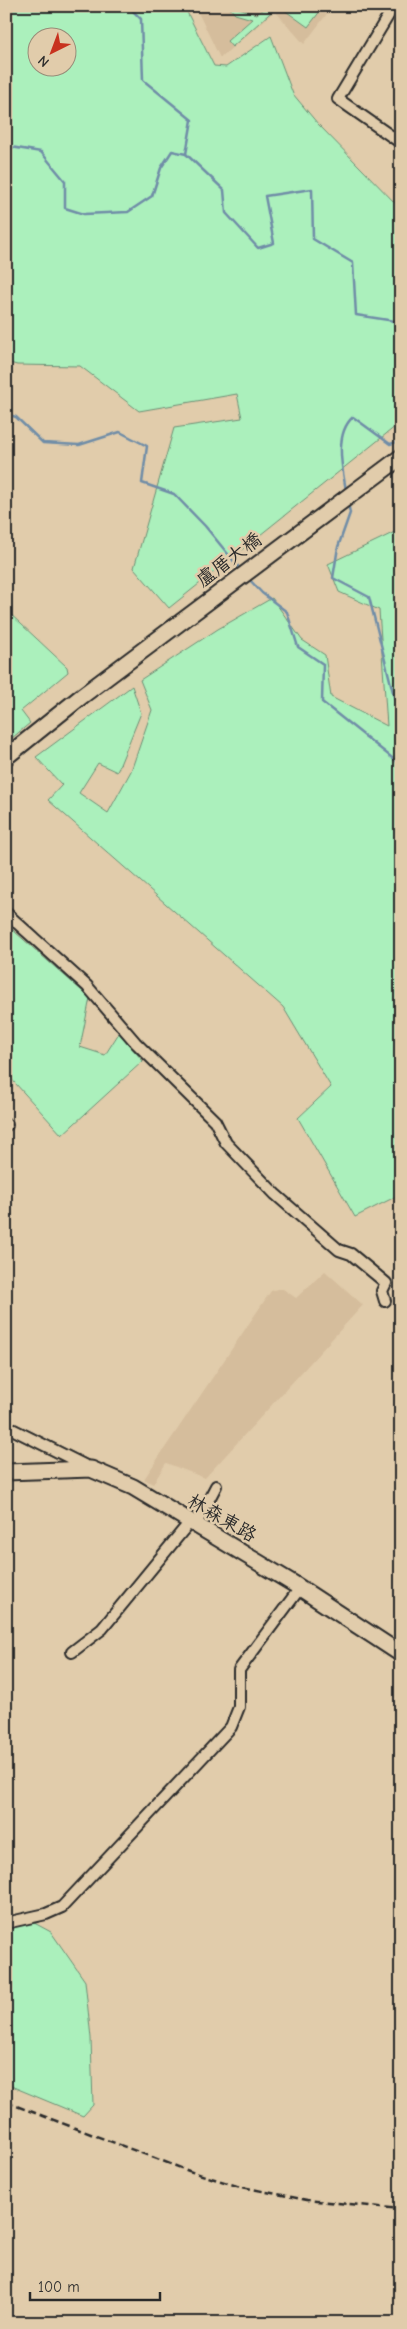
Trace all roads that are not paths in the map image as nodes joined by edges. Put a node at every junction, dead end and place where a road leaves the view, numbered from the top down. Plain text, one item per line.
1 (394, 6) edge
2 (401, 143) edge
3 (401, 457) edge
4 (6, 757) edge
5 (6, 913) edge
6 (384, 1301) dead end
7 (6, 1426) edge
8 (91, 1469) junction
9 (6, 1472) edge
10 (216, 1486) dead end
11 (192, 1524) junction
12 (300, 1588) junction
13 (72, 1652) dead end
14 (401, 1654) edge
15 (6, 1923) edge

1 - 2 street
3 - 4 street, 盧厝大橋
5 - 6 street
7 - 8 street
8 - 9 street, 林森東路
8 - 11 street, 林森東路
10 - 11 street
11 - 12 street, 林森東路
11 - 13 street
12 - 14 street, 林森東路
12 - 15 street

